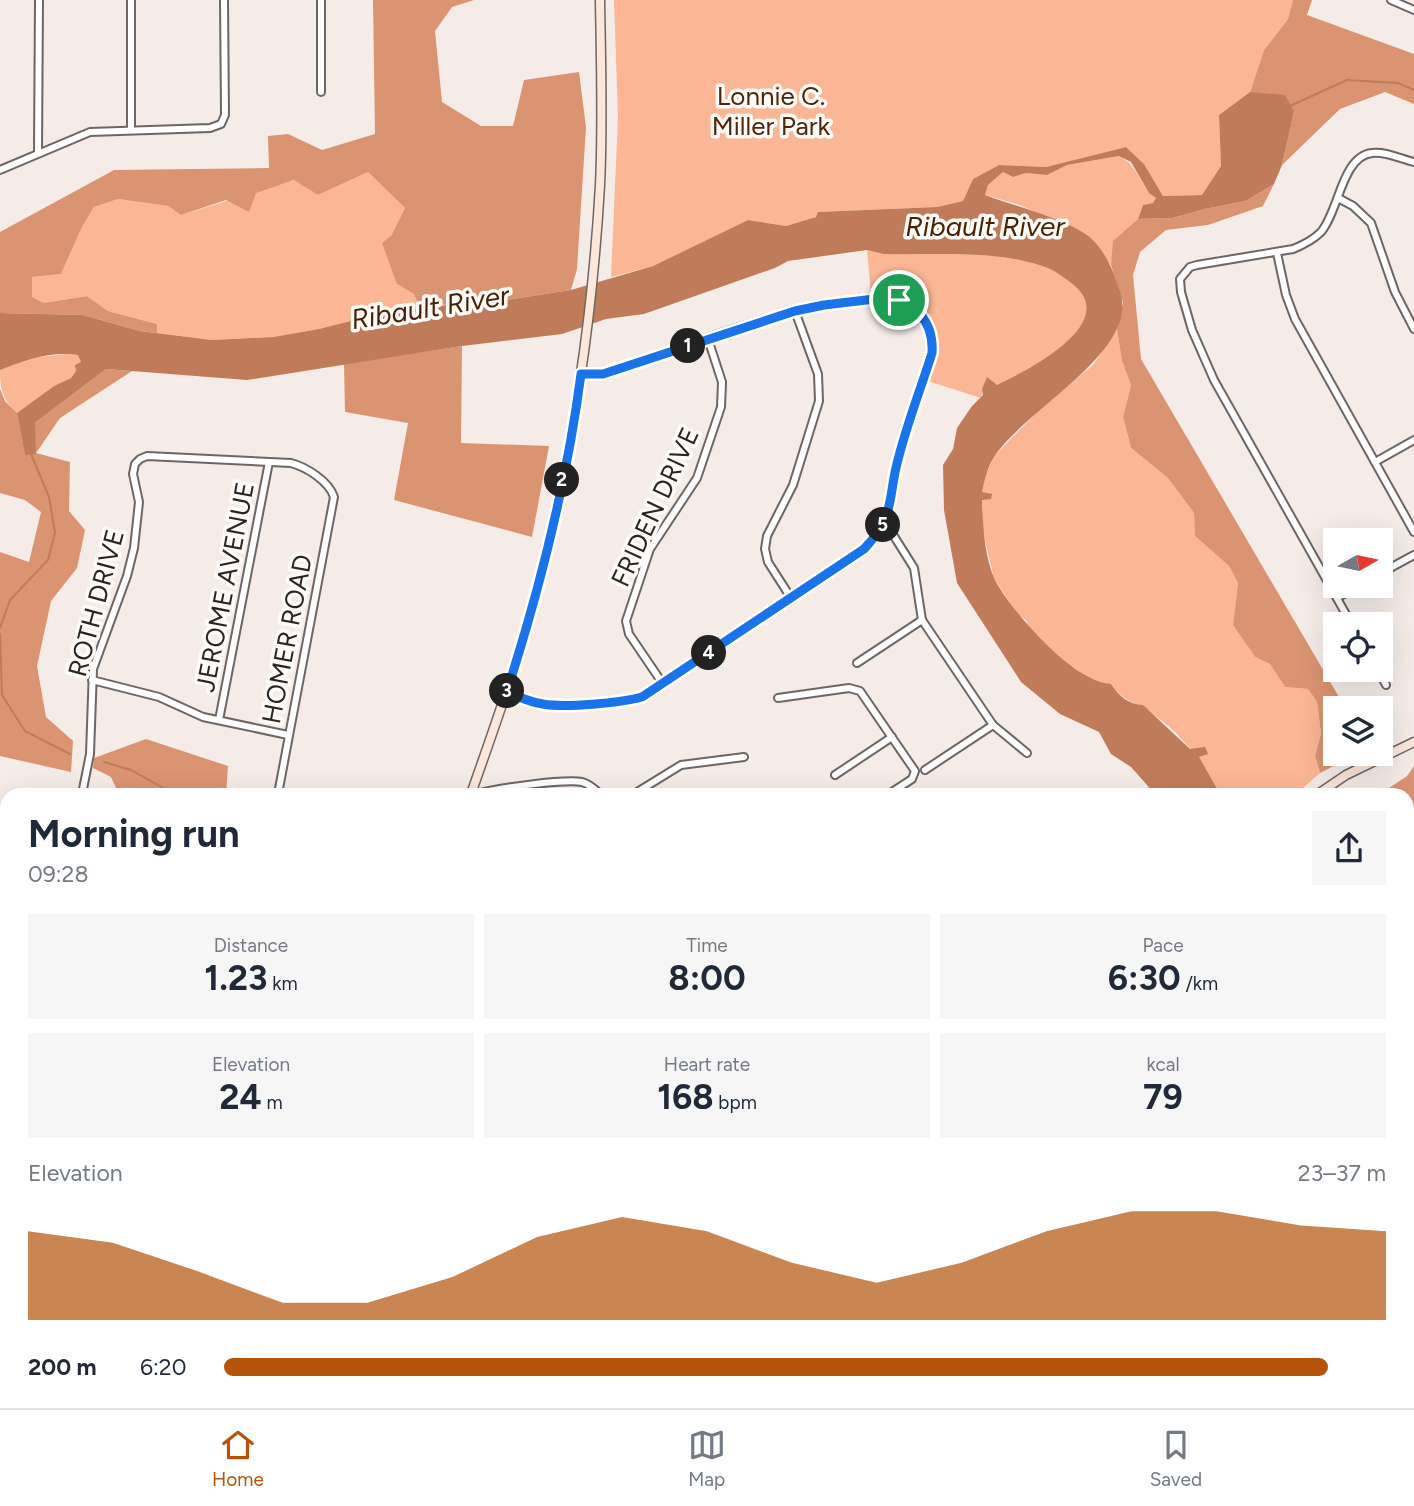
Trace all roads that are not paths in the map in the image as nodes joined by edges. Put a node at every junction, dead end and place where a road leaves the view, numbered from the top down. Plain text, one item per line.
1 (38, 0) edge
2 (131, 0) edge
3 (224, 0) edge
4 (321, 0) edge
5 (600, 0) edge
6 (1391, 0) edge
7 (1414, 10) edge
8 (321, 92) dead end
9 (131, 129) junction
10 (38, 152) junction
11 (1414, 162) edge
12 (0, 170) edge
13 (1338, 198) junction
14 (1277, 253) junction
15 (795, 311) junction
16 (1414, 329) edge
17 (708, 339) junction
18 (581, 374) junction
19 (1414, 440) edge
20 (269, 462) junction
21 (1375, 463) junction
22 (885, 522) junction
23 (1414, 532) edge
24 (1414, 555) edge
25 (1393, 566) edge
26 (1323, 573) edge
27 (791, 598) junction
28 (1337, 598) edge
29 (1345, 612) edge
30 (922, 620) junction
31 (857, 663) dead end
32 (92, 680) junction
33 (1385, 682) edge
34 (663, 684) junction
35 (1387, 685) dead end
36 (507, 691) junction
37 (778, 698) dead end
38 (219, 720) junction
39 (993, 725) junction
40 (288, 735) junction
41 (892, 737) junction
42 (1414, 742) edge
43 (1027, 752) dead end
44 (744, 757) dead end
45 (925, 770) dead end
46 (835, 775) dead end
47 (83, 788) edge
48 (279, 788) edge
49 (473, 788) edge
50 (510, 788) edge
51 (593, 788) edge
52 (644, 788) edge
53 (898, 788) edge
54 (1327, 788) edge

1 - 10 street
2 - 9 street
3 - 9 street
4 - 8 street
5 - 18 main road
6 - 7 street
9 - 10 street
10 - 12 street
11 - 13 street
13 - 14 street
13 - 16 street
14 - 21 street
14 - 26 street
15 - 17 street
15 - 22 street
15 - 27 street
17 - 18 street
17 - 34 street, FRIDEN DRIVE
18 - 36 main road
19 - 21 street
20 - 32 street, ROTH DRIVE
20 - 38 street, JEROME AVENUE
20 - 40 street, HOMER ROAD
21 - 23 street
22 - 27 street
22 - 30 street
24 - 25 street
27 - 34 street
28 - 29 street
30 - 31 street
30 - 39 street
32 - 38 street
32 - 47 street, ROTH DRIVE
33 - 35 street
34 - 36 street
36 - 49 main road
37 - 41 street
38 - 40 street
39 - 43 street
39 - 45 street
40 - 48 street, HOMER ROAD
41 - 46 street
41 - 53 street
42 - 54 main road
44 - 52 street
50 - 51 street

